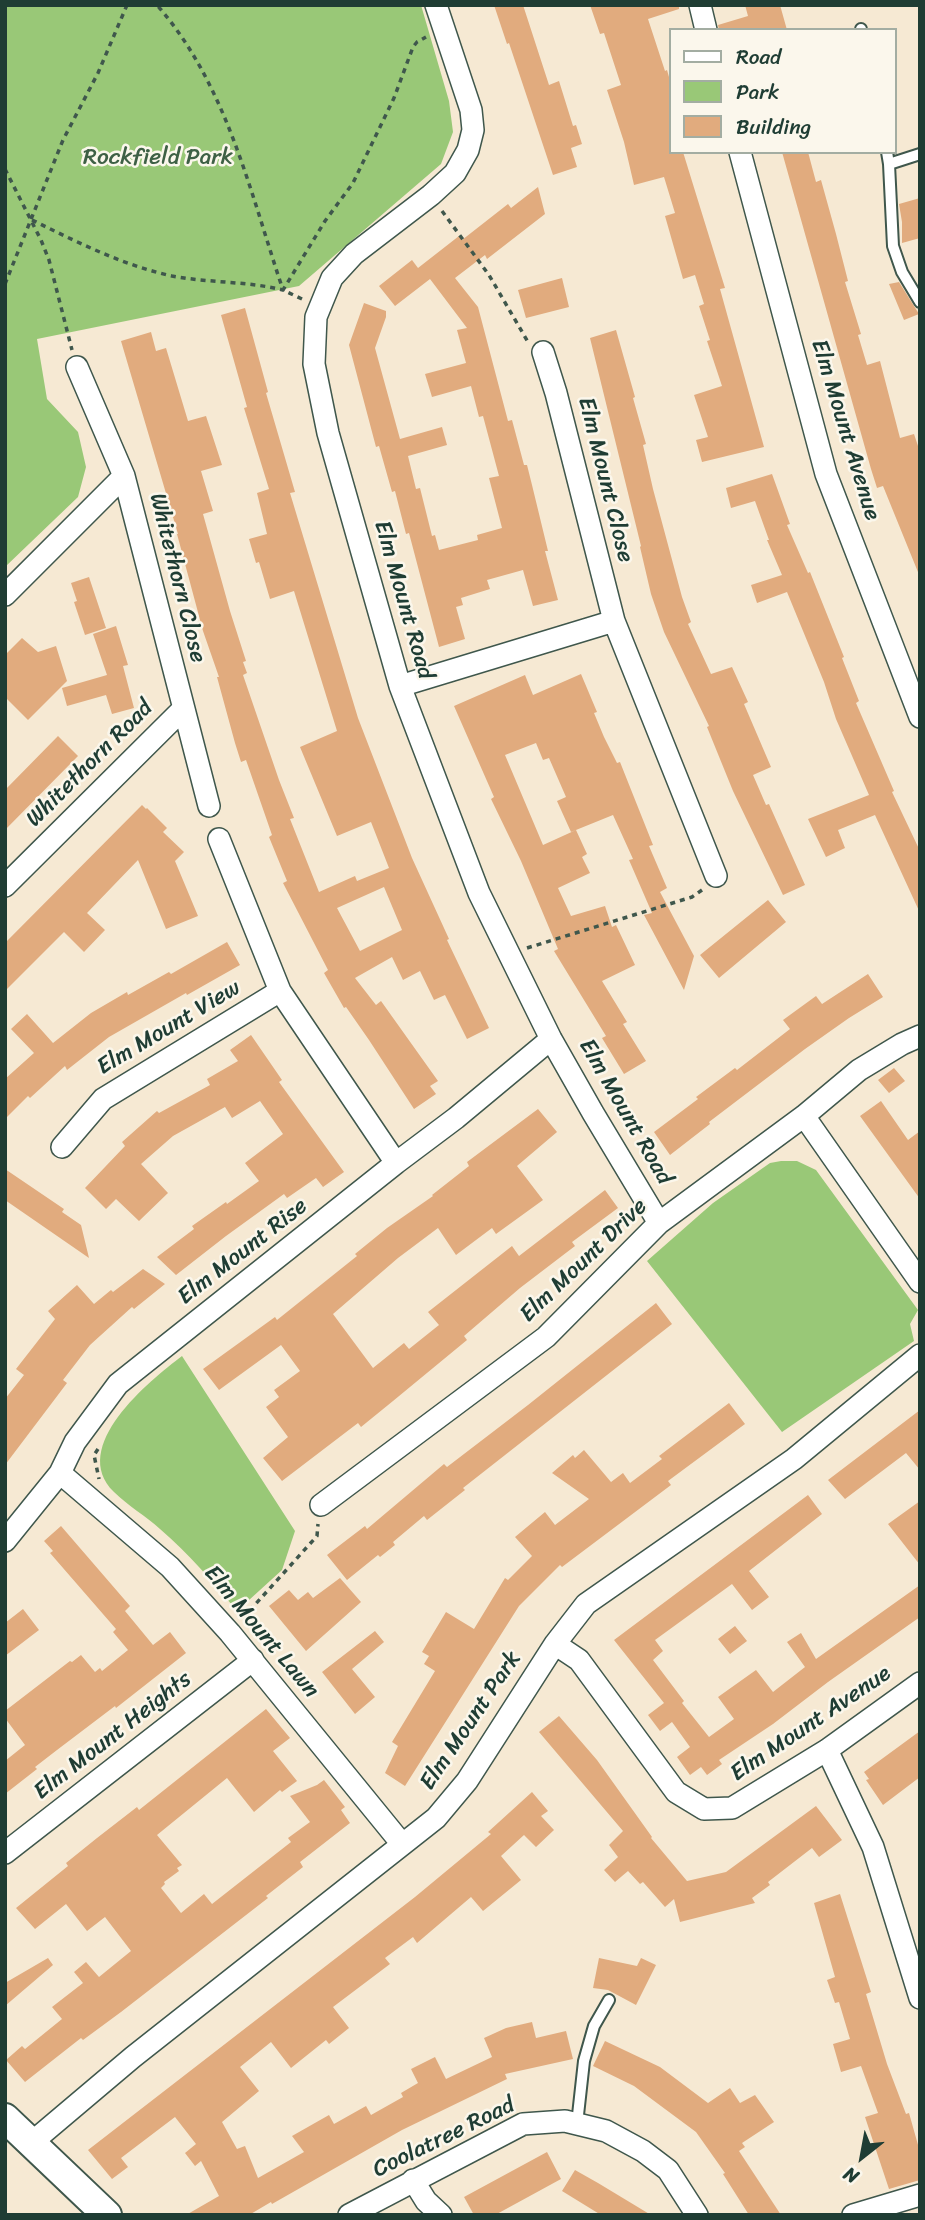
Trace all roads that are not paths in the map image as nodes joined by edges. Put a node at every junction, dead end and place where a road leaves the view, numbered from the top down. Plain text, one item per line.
1 (436, 5) edge
2 (700, 5) edge
3 (706, 28) edge
4 (741, 154) edge
5 (920, 154) edge
6 (888, 158) edge
7 (920, 303) edge
8 (542, 352) road end
9 (77, 368) road end
10 (124, 476) junction
11 (5, 595) edge
12 (614, 621) junction
13 (400, 687) junction
14 (183, 709) junction
15 (920, 717) edge
16 (209, 806) dead end
17 (219, 839) dead end
18 (716, 876) road end
19 (5, 886) edge
20 (280, 991) junction
21 (920, 1036) edge
22 (551, 1039) junction
23 (804, 1116) junction
24 (62, 1147) dead end
25 (396, 1163) junction
26 (659, 1223) junction
27 (920, 1282) edge
28 (920, 1355) edge
29 (60, 1473) junction
30 (320, 1505) road end
31 (5, 1541) edge
32 (555, 1644) junction
33 (253, 1660) junction
34 (920, 1683) edge
35 (827, 1750) junction
36 (402, 1844) junction
37 (5, 1853) edge
38 (920, 1998) edge
39 (609, 2000) dead end
40 (5, 2118) edge
41 (577, 2124) junction
42 (30, 2144) junction
43 (413, 2180) junction
44 (920, 2195) edge
45 (107, 2215) edge
46 (349, 2215) edge
47 (441, 2215) edge
48 (697, 2215) edge
49 (853, 2215) edge

1 - 13 street, Elm Mount Road
2 - 3 street
4 - 15 street, Elm Mount Avenue
5 - 6 lane
6 - 7 lane
8 - 12 street, Elm Mount Close
9 - 10 street, Whitethorn Close
10 - 11 street
10 - 14 street, Whitethorn Close
12 - 13 street
12 - 18 street, Elm Mount Close
13 - 22 street, Elm Mount Road
14 - 16 street, Whitethorn Close
14 - 19 street, Whitethorn Road
17 - 20 street
20 - 24 street, Elm Mount View
20 - 25 street
21 - 23 street, Elm Mount Drive
22 - 25 street, Elm Mount Rise
22 - 26 street, Elm Mount Road
23 - 26 street, Elm Mount Drive
23 - 27 street
25 - 29 street, Elm Mount Rise
26 - 30 street, Elm Mount Drive
28 - 32 street, Elm Mount Park
29 - 31 street, Elm Mount Rise
29 - 33 street, Elm Mount Lawn
32 - 35 street, Elm Mount Avenue
32 - 36 street, Elm Mount Park
33 - 36 street, Elm Mount Lawn
33 - 37 street, Elm Mount Heights
34 - 35 street, Elm Mount Avenue
35 - 38 street
36 - 42 street, Elm Mount Park
39 - 41 lane
40 - 42 street
41 - 43 street, Coolatree Road
41 - 48 street, Coolatree Road
42 - 45 street
43 - 46 street, Coolatree Road
43 - 47 street
44 - 49 street

